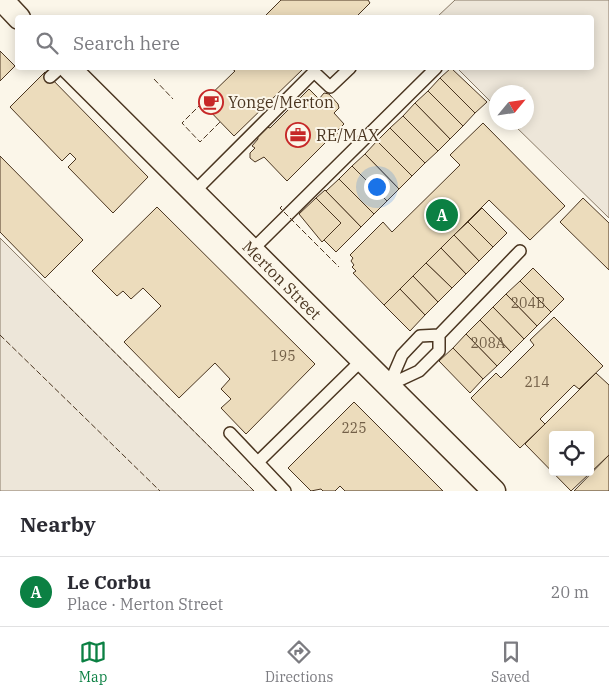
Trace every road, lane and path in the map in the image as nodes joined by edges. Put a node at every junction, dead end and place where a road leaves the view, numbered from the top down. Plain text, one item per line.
1 (2, 0) edge
2 (16, 15) edge
3 (348, 70) edge
4 (434, 70) edge
5 (60, 72) edge
6 (194, 192) junction
7 (252, 250) junction
8 (520, 251) dead end
9 (439, 335) junction
10 (362, 360) junction
11 (388, 385) junction
12 (230, 433) dead end
13 (258, 462) junction
14 (286, 491) edge
15 (494, 491) edge

1 - 2 street
3 - 6 lane
4 - 7 lane
5 - 6 street, Merton Street
6 - 7 street, Merton Street
7 - 10 street, Merton Street
8 - 9 lane
9 - 11 lane
9 - 11 lane
10 - 11 street, Merton Street
10 - 13 lane
11 - 15 street, Merton Street
12 - 13 lane
13 - 14 lane

